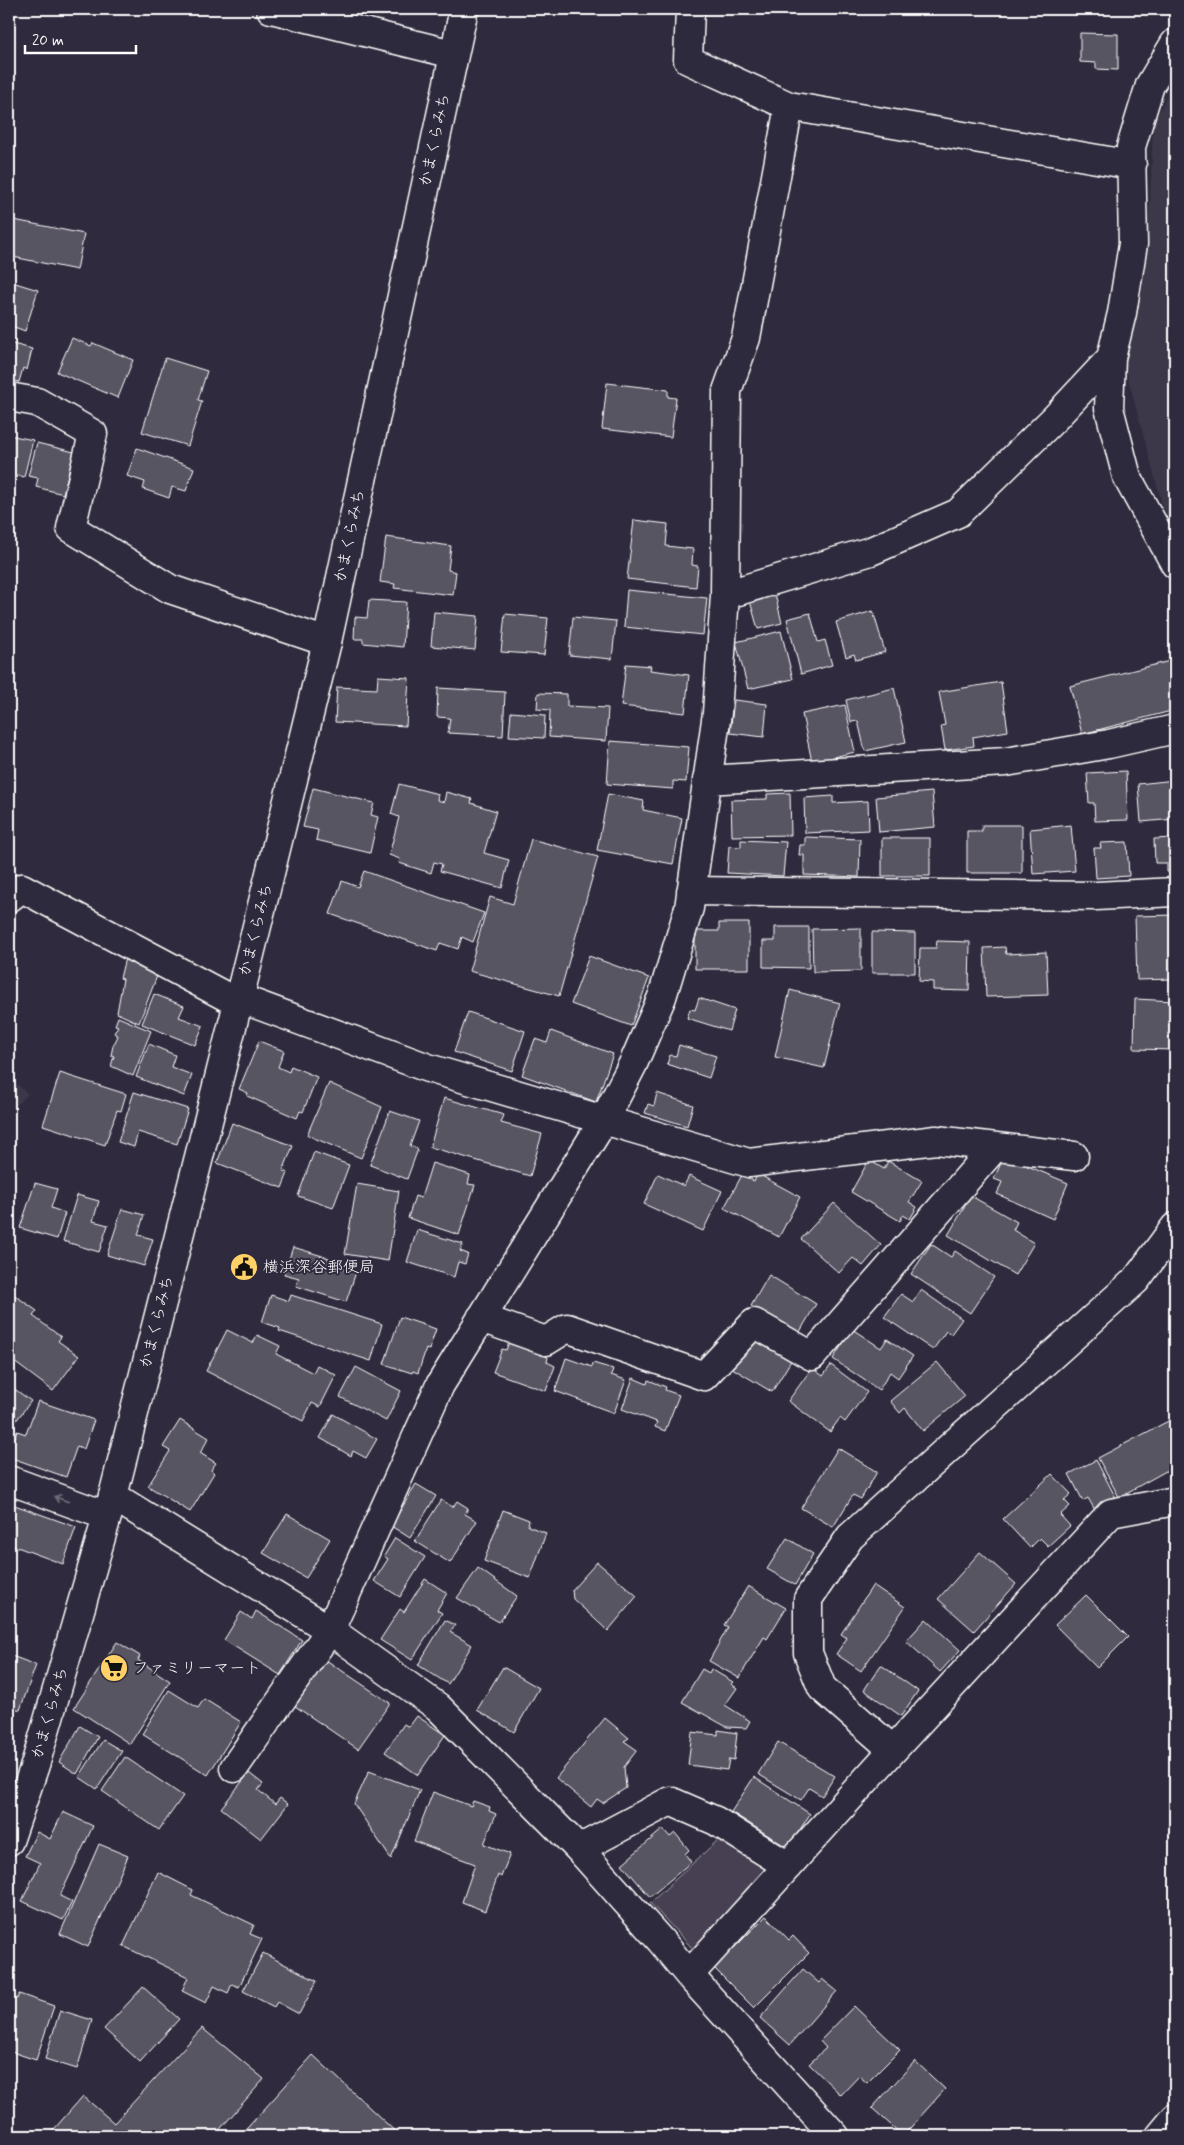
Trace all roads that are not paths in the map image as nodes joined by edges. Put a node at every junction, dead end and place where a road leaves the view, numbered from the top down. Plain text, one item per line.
1 (271, 9) edge
2 (464, 9) edge
3 (690, 9) edge
4 (1175, 42) edge
5 (453, 54) junction
6 (789, 106) junction
7 (1132, 164) junction
8 (1111, 358) junction
9 (9, 396) edge
10 (1175, 564) edge
11 (725, 595) junction
12 (327, 642) junction
13 (1175, 729) edge
14 (707, 780) junction
15 (691, 891) junction
16 (1175, 892) edge
17 (9, 898) edge
18 (239, 1001) junction
19 (604, 1120) junction
20 (995, 1147) junction
21 (1074, 1156) dead end
22 (1175, 1227) edge
23 (481, 1318) junction
24 (9, 1480) edge
25 (1175, 1501) edge
26 (110, 1506) junction
27 (330, 1630) junction
28 (893, 1750) junction
29 (234, 1768) dead end
30 (9, 1841) edge
31 (579, 1849) junction
32 (788, 1866) junction
33 (689, 1976) junction
34 (1175, 2118) edge
35 (835, 2136) edge
36 (1160, 2136) edge

1 - 5 street
2 - 5 street, かまくらみち
3 - 6 street
4 - 7 street
5 - 12 street, かまくらみち
6 - 7 street
6 - 11 street
7 - 8 street
8 - 10 street
8 - 11 street
9 - 12 street
11 - 14 street
12 - 18 street, かまくらみち
13 - 14 street
14 - 15 street
15 - 16 street
15 - 19 street
17 - 18 street
18 - 19 street
18 - 26 street, かまくらみち
19 - 20 street
19 - 23 street
20 - 21 street
20 - 23 street
22 - 28 street
23 - 27 street
26 -> 24 street
25 - 28 street
26 - 27 street
26 - 30 street, かまくらみち
27 - 29 street
27 - 31 street
28 - 32 street
31 - 32 street
31 - 33 street
32 - 33 street
33 - 35 street
34 - 36 street

